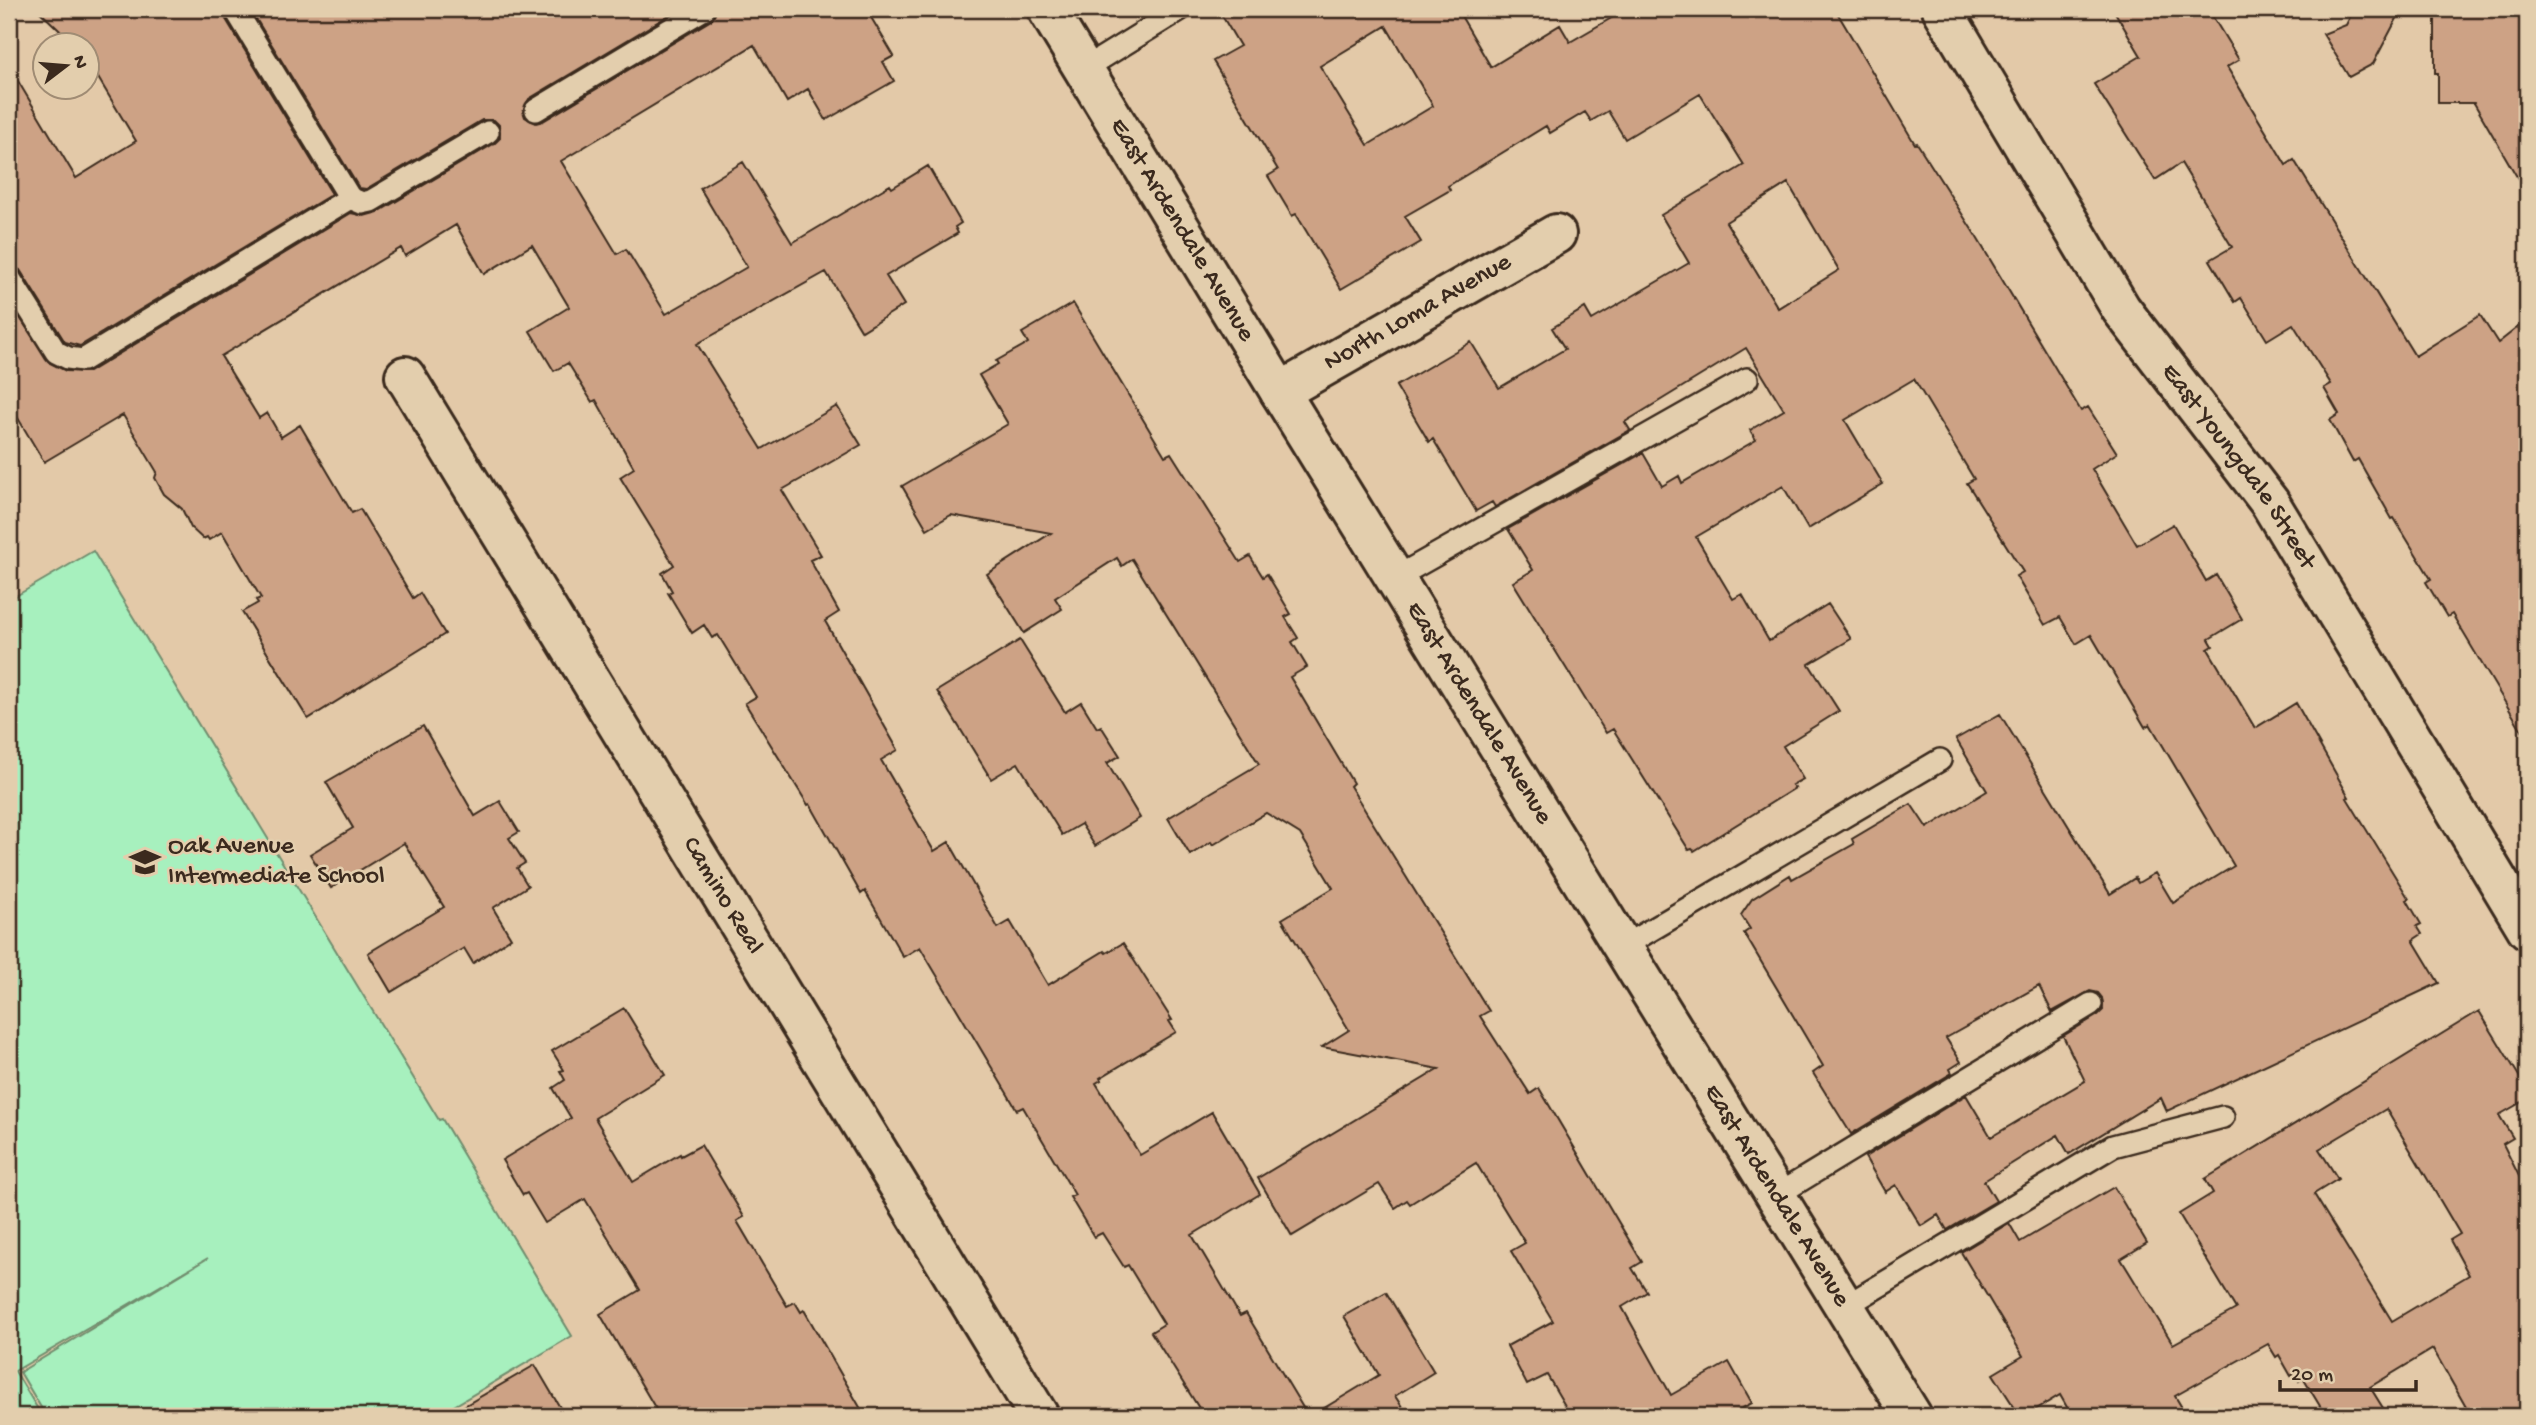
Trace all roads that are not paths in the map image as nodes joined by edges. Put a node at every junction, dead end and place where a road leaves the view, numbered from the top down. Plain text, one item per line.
1 (235, 9) edge
2 (704, 9) edge
3 (1047, 9) edge
4 (1181, 9) edge
5 (1942, 9) edge
6 (1084, 69) junction
7 (536, 110) dead end
8 (488, 132) dead end
9 (350, 198) junction
10 (1556, 234) dead end
11 (9, 277) edge
12 (405, 376) dead end
13 (1747, 379) dead end
14 (1280, 392) junction
15 (1395, 578) junction
16 (1940, 760) dead end
17 (2527, 929) edge
18 (1622, 947) junction
19 (2091, 1004) dead end
20 (2224, 1117) dead end
21 (1775, 1196) junction
22 (1844, 1307) junction
23 (1039, 1416) edge
24 (1912, 1416) edge

1 - 9 lane
2 - 7 lane
3 - 6 street, East Ardendale Avenue
4 - 6 lane
5 - 17 street, East Youngdale Street
6 - 14 street, East Ardendale Avenue
8 - 9 lane
9 - 11 lane
10 - 14 street, North Loma Avenue
12 - 23 street, Camino Real
13 - 15 lane
14 - 15 street, East Ardendale Avenue
15 - 18 street, East Ardendale Avenue
16 - 18 lane
18 - 21 street, East Ardendale Avenue
19 - 21 lane
20 - 22 lane
21 - 22 street, East Ardendale Avenue
22 - 24 street, East Ardendale Avenue

